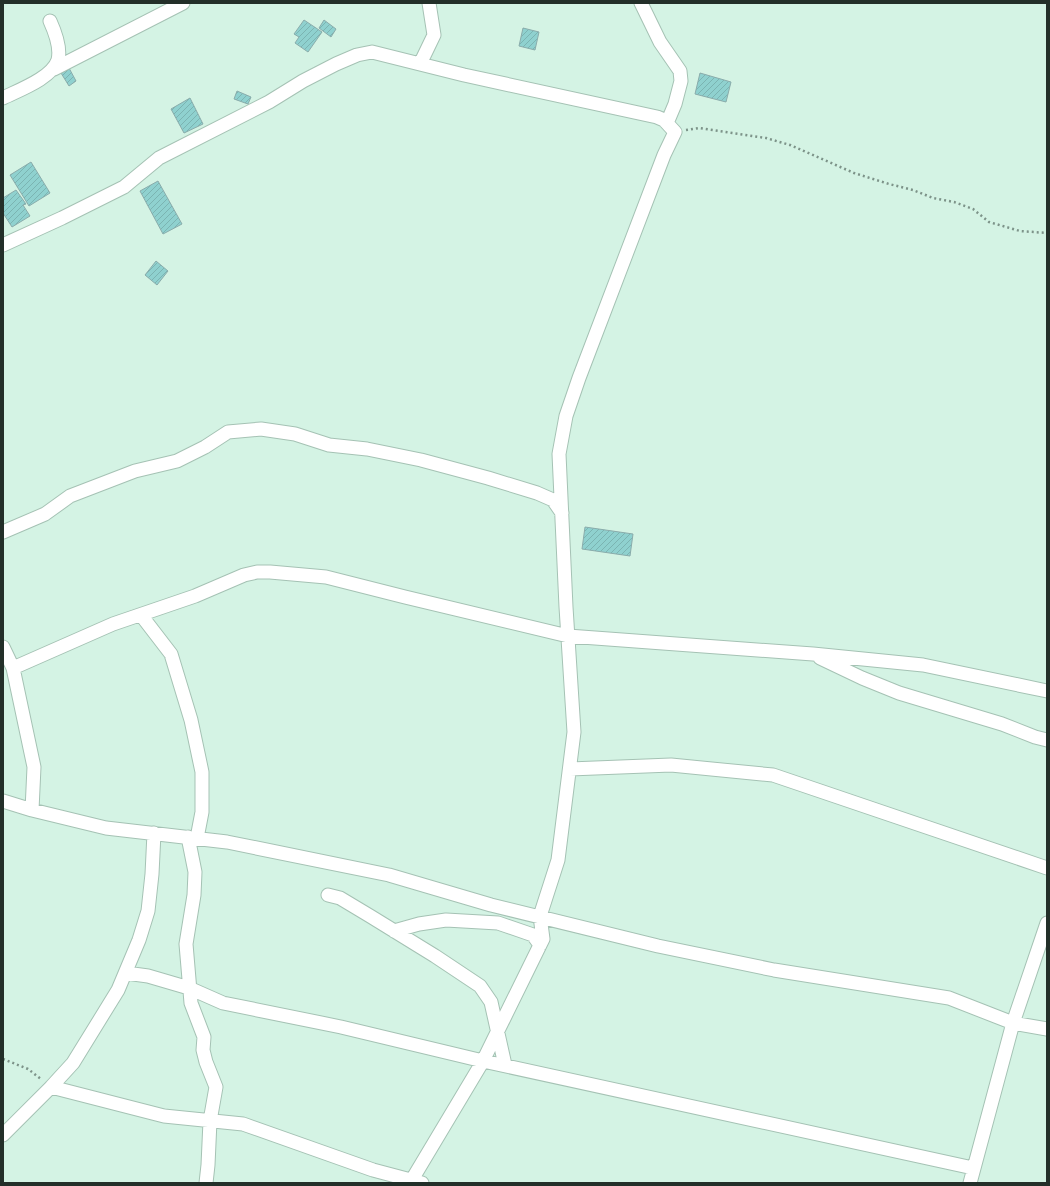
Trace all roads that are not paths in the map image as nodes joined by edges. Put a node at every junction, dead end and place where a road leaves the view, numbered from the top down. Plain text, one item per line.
1 (183, 3) edge
2 (429, 3) edge
3 (641, 3) edge
4 (50, 22) dead end
5 (420, 64) junction
6 (54, 69) junction
7 (3, 98) edge
8 (671, 127) junction
9 (3, 245) edge
10 (562, 513) junction
11 (3, 532) edge
12 (141, 615) junction
13 (568, 636) junction
14 (3, 647) edge
15 (813, 654) junction
16 (13, 668) junction
17 (1047, 692) edge
18 (1047, 740) edge
19 (570, 768) junction
20 (3, 801) edge
21 (32, 810) junction
22 (154, 833) junction
23 (193, 838) junction
24 (1047, 868) edge
25 (328, 895) dead end
26 (540, 916) junction
27 (1047, 923) edge
28 (394, 931) junction
29 (540, 945) junction
30 (126, 973) junction
31 (189, 988) junction
32 (1013, 1023) junction
33 (1047, 1030) edge
34 (497, 1031) junction
35 (483, 1060) junction
36 (505, 1066) junction
37 (52, 1087) junction
38 (16, 1121) junction
39 (210, 1121) junction
40 (3, 1122) edge
41 (3, 1135) edge
42 (973, 1168) junction
43 (415, 1182) edge
44 (206, 1183) edge
45 (970, 1183) edge

1 - 6 street
2 - 5 street
3 - 8 street
4 - 6 street
5 - 8 street
5 - 9 street
6 - 7 street
8 - 10 street
10 - 11 street
10 - 13 street
12 - 13 street
12 - 16 street
12 - 23 street
13 - 15 street
13 - 19 street
14 - 16 street
15 - 17 street
15 - 18 street
16 - 21 street
19 - 24 street
19 - 26 street
20 - 21 street
21 - 22 street
22 - 23 street
22 - 30 street
23 - 26 street
23 - 31 street
25 - 28 street
26 - 29 street
26 - 32 street
27 - 32 street
28 - 29 street
28 - 34 street
29 - 34 street
30 - 31 street
30 - 37 street
31 - 35 street
31 - 39 street
32 - 33 street
32 - 42 street
34 - 35 street
34 - 36 street
35 - 36 street
35 - 43 street
36 - 42 street
37 - 38 street
37 - 39 street
38 - 40 street
38 - 41 street
39 - 43 street
39 - 44 street
42 - 45 street

